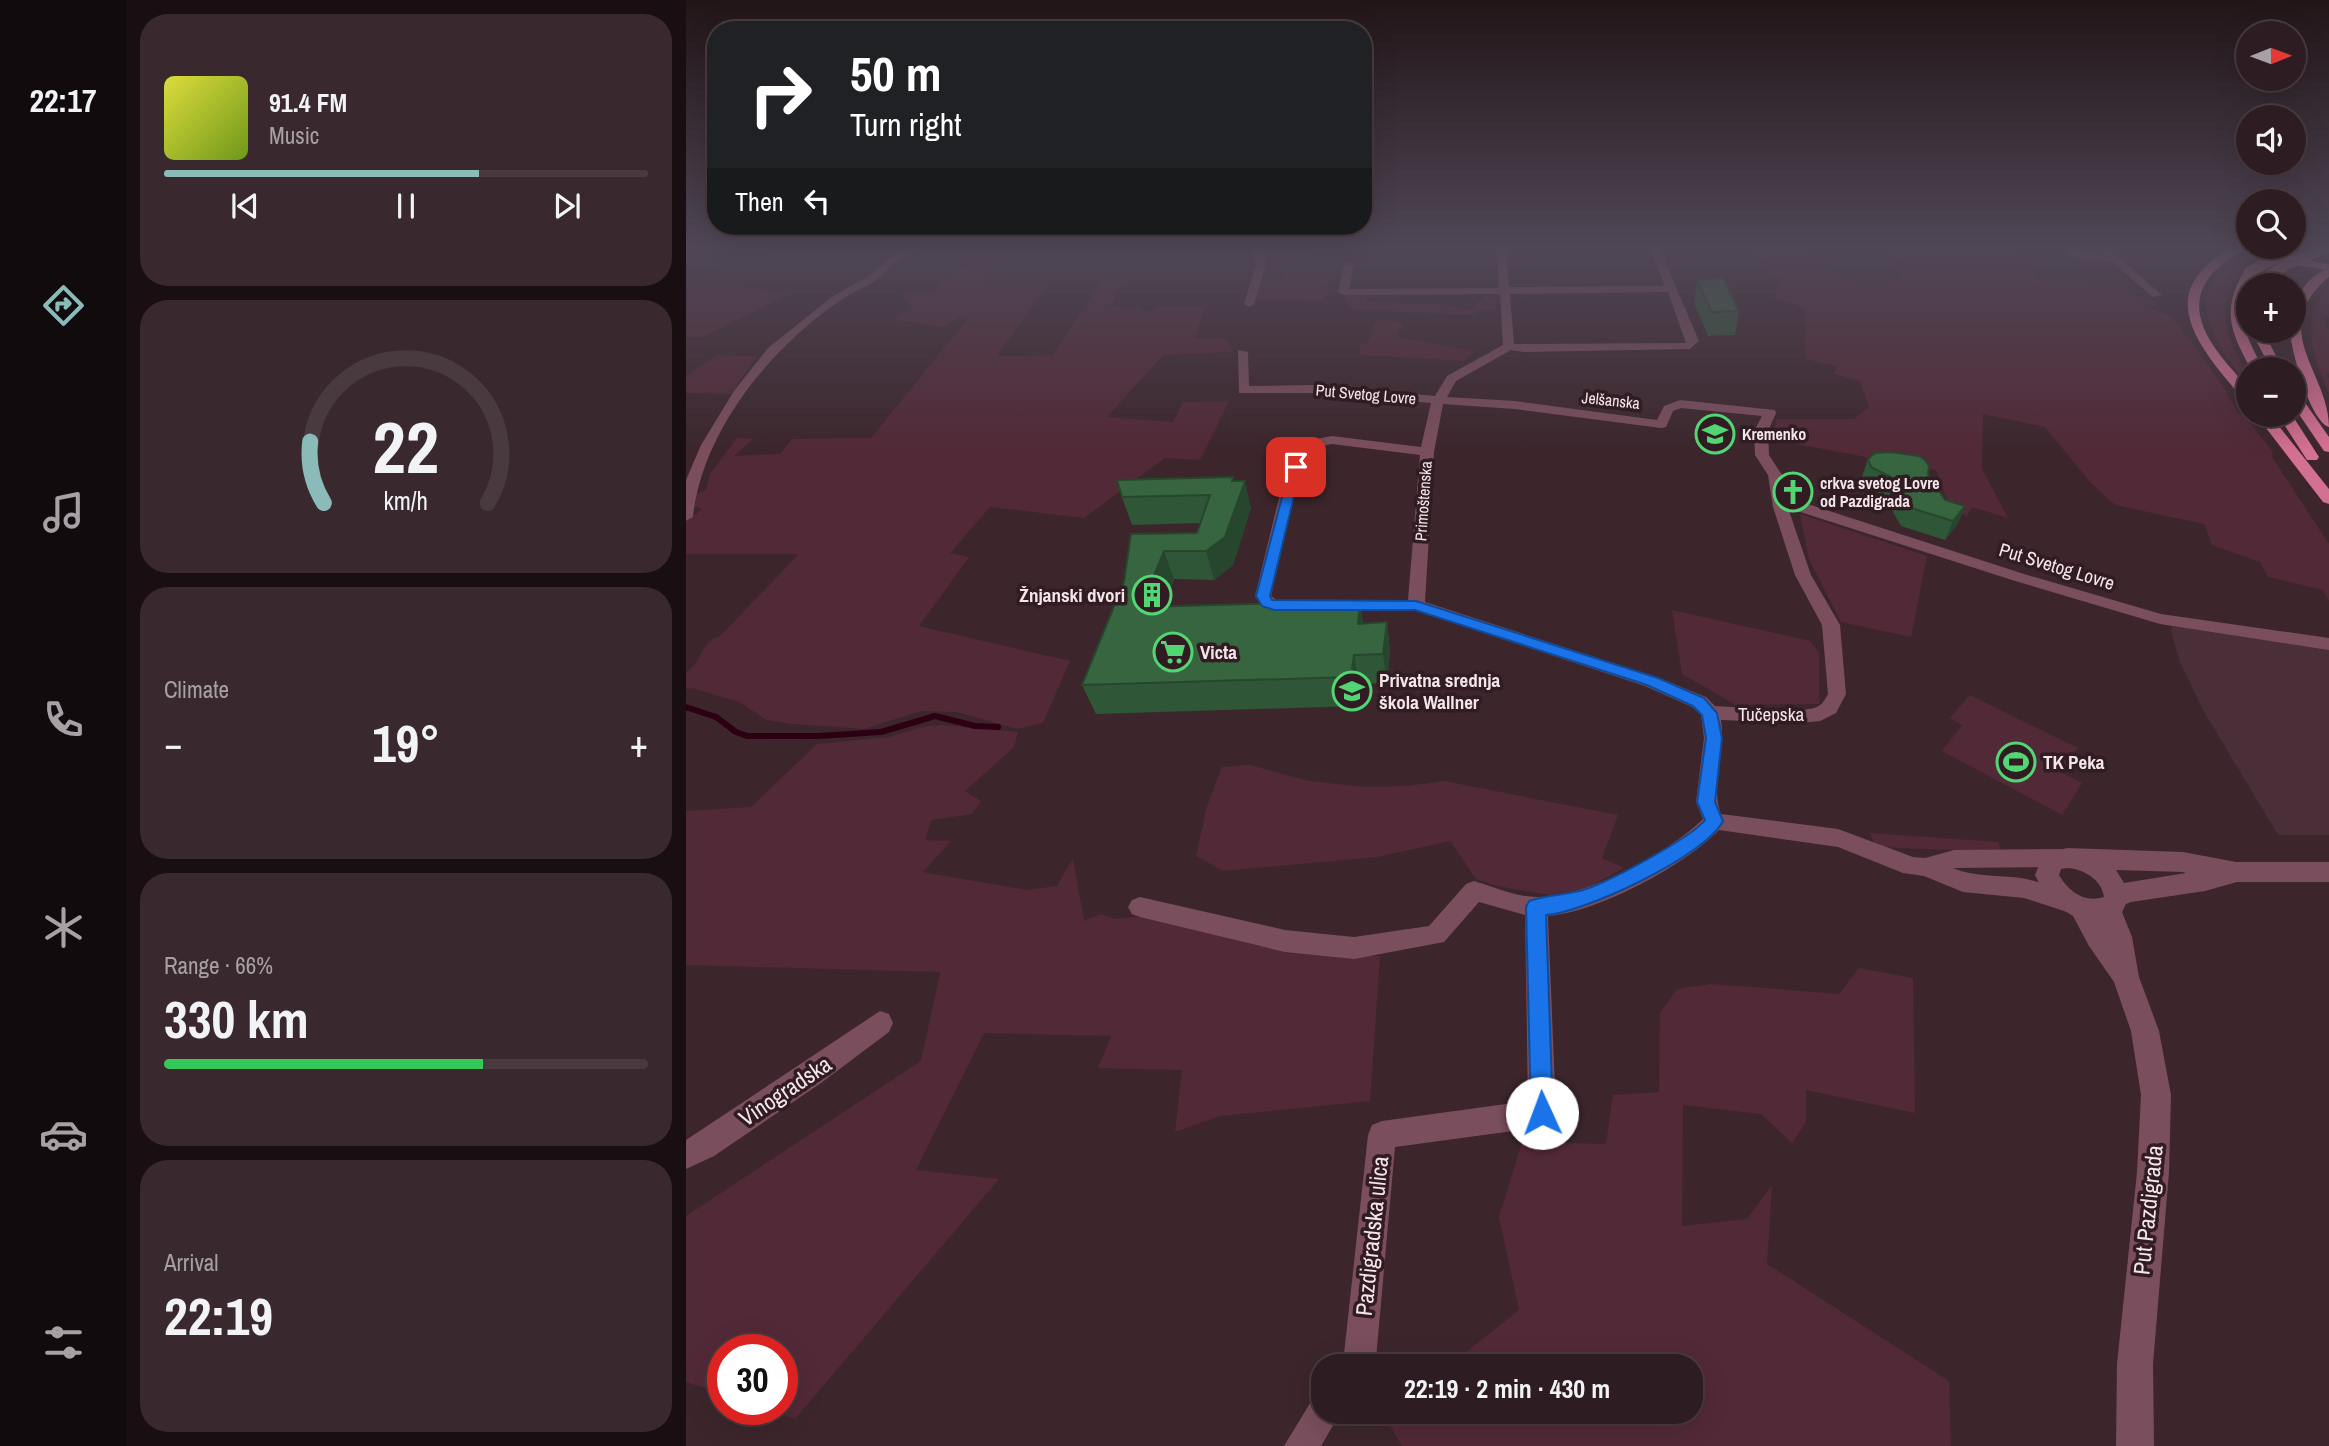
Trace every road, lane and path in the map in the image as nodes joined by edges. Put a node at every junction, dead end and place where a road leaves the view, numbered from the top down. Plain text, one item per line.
1 (816, 314) edge
2 (1507, 314) edge
3 (1682, 314) edge
4 (2196, 314) edge
5 (2234, 314) edge
6 (2297, 314) edge
7 (1509, 346) junction
8 (1242, 352) dead end
9 (2250, 357) edge
10 (2236, 380) edge
11 (1439, 399) junction
12 (1770, 412) joint
13 (2306, 415) edge
14 (2329, 422) edge
15 (2272, 427) edge
16 (2293, 427) edge
17 (2329, 449) edge
18 (1427, 452) junction
19 (2329, 485) edge
20 (2329, 499) edge
21 (1779, 500) junction
22 (686, 517) edge
23 (1416, 605) junction
24 (2329, 644) edge
25 (1710, 713) junction
26 (1714, 821) junction
27 (2067, 858) junction
28 (1925, 867) junction
29 (2236, 872) junction
30 (2329, 872) edge
31 (2113, 902) junction
32 (2074, 905) junction
33 (1140, 907) dead end
34 (1536, 907) junction
35 (2126, 977) junction
36 (880, 1023) dead end
37 (686, 1154) edge
38 (1360, 1354) edge
39 (1316, 1424) edge
40 (1301, 1446) edge
41 (2135, 1446) edge

1 - 22 street
2 - 7 street
3 - 7 street
4 - 10 highway
5 - 9 highway, bridge
6 - 14 highway
7 - 11 street, Put Svetog Lovre
8 - 11 street, Put Svetog Lovre
11 - 12 street, Jelšanska
11 - 18 street, Primoštenska
12 - 21 street, Tučepska
13 - 17 highway
15 - 20 highway
16 - 19 highway
18 - 23 street, Primoštenska
18 - 23 street, Tučepska
21 - 24 street, Put Svetog Lovre
21 - 25 street, Tučepska
23 - 25 street, Tučepska
25 - 26 street
26 - 28 street
26 - 34 street
27 - 28 street
27 - 29 street
27 - 31 street
27 - 32 street
28 - 32 street
29 - 30 street
29 - 31 street
31 - 32 street
31 - 35 street, Put Pazdigrada
32 - 35 street, Put Pazdigrada
33 - 34 street
34 - 38 street, Pazdigradska ulica
35 - 41 street, Put Pazdigrada
36 - 37 street, Vinogradska
39 - 40 street

